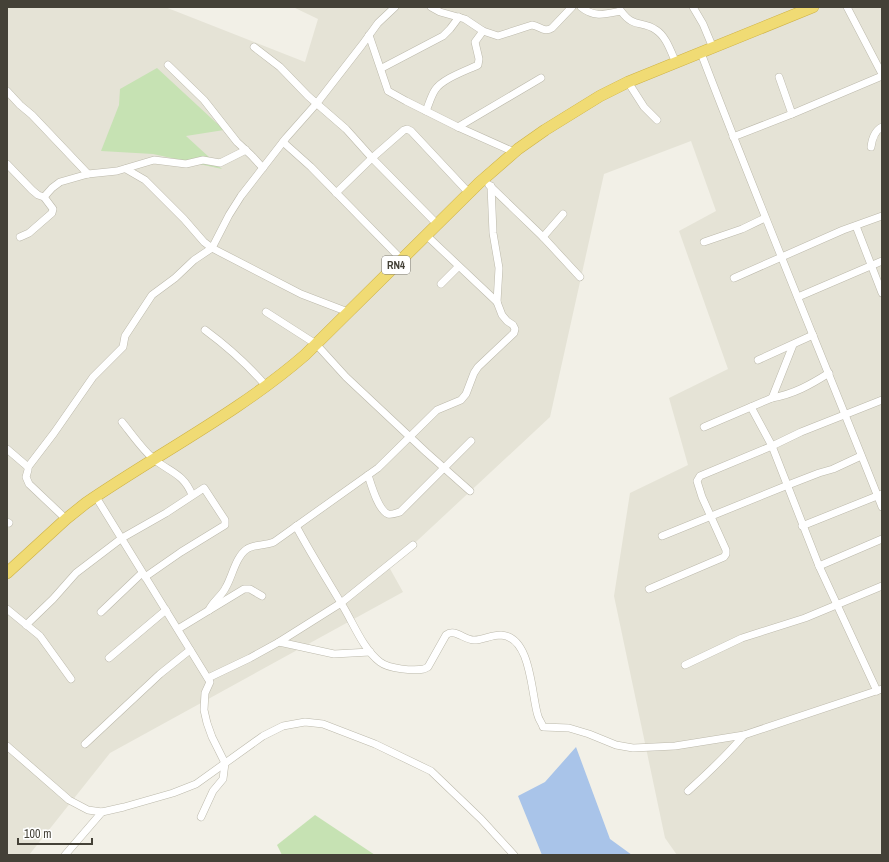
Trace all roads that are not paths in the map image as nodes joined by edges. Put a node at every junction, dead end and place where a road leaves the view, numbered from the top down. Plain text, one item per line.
1 (396, 7) edge
2 (431, 7) edge
3 (572, 7) edge
4 (581, 7) edge
5 (694, 7) edge
6 (813, 7) edge
7 (848, 7) edge
8 (622, 9) edge
9 (459, 17) junction
10 (483, 31) junction
11 (369, 35) junction
12 (254, 46) dead end
13 (713, 48) junction
14 (701, 53) junction
15 (676, 63) junction
16 (168, 65) dead end
17 (382, 68) junction
18 (882, 75) edge
19 (779, 77) dead end
20 (541, 78) dead end
21 (628, 82) junction
22 (7, 91) edge
23 (317, 103) junction
24 (426, 111) junction
25 (792, 114) junction
26 (657, 120) dead end
27 (458, 127) junction
28 (882, 127) edge
29 (733, 137) junction
30 (283, 142) junction
31 (871, 147) dead end
32 (246, 150) junction
33 (514, 152) junction
34 (372, 158) junction
35 (8, 166) edge
36 (263, 168) junction
37 (126, 169) junction
38 (88, 174) junction
39 (488, 182) junction
40 (336, 193) junction
41 (468, 193) junction
42 (44, 197) junction
43 (563, 214) dead end
44 (882, 216) edge
45 (765, 218) junction
46 (437, 224) junction
47 (856, 226) junction
48 (426, 236) junction
49 (20, 237) dead end
50 (543, 237) junction
51 (704, 242) dead end
52 (212, 248) junction
53 (781, 257) junction
54 (402, 260) junction
55 (882, 261) edge
56 (871, 266) junction
57 (458, 267) junction
58 (580, 277) dead end
59 (734, 278) dead end
60 (441, 284) dead end
61 (882, 293) edge
62 (798, 297) junction
63 (497, 302) junction
64 (266, 312) dead end
65 (348, 312) junction
66 (205, 330) dead end
67 (813, 335) junction
68 (316, 344) junction
69 (793, 344) junction
70 (758, 360) dead end
71 (829, 374) junction
72 (266, 386) junction
73 (772, 398) junction
74 (882, 400) edge
75 (751, 407) junction
76 (845, 415) junction
77 (122, 422) dead end
78 (704, 427) dead end
79 (409, 436) junction
80 (470, 441) dead end
81 (772, 446) junction
82 (7, 449) edge
83 (861, 456) junction
84 (154, 460) junction
85 (28, 467) junction
86 (444, 469) junction
87 (368, 475) junction
88 (788, 485) junction
89 (470, 491) dead end
90 (192, 495) junction
91 (880, 495) edge
92 (96, 497) junction
93 (882, 508) edge
94 (711, 517) junction
95 (66, 519) junction
96 (296, 526) junction
97 (802, 526) junction
98 (662, 536) dead end
99 (122, 538) junction
100 (882, 539) edge
101 (413, 545) dead end
102 (819, 566) junction
103 (7, 573) edge
104 (143, 575) junction
105 (882, 586) edge
106 (649, 589) dead end
107 (262, 596) dead end
108 (341, 603) junction
109 (837, 604) junction
110 (7, 609) edge
111 (166, 610) junction
112 (209, 610) junction
113 (101, 612) dead end
114 (26, 625) junction
115 (178, 629) junction
116 (279, 642) junction
117 (190, 650) junction
118 (370, 652) junction
119 (108, 658) dead end
120 (685, 665) dead end
121 (208, 678) junction
122 (71, 679) dead end
123 (879, 690) edge
124 (744, 735) junction
125 (85, 744) dead end
126 (7, 746) edge
127 (225, 763) junction
128 (688, 791) dead end
129 (88, 810) junction
130 (102, 812) junction
131 (201, 818) dead end
132 (91, 824) junction
133 (65, 855) edge
134 (514, 855) edge

1 - 11 street
2 - 9 street
3 - 10 street
4 - 8 street
5 - 13 street
6 - 13 highway, RN4
7 - 18 street
8 - 15 street
9 - 10 street
9 - 17 street
10 - 24 street
11 - 17 street
11 - 23 street
12 - 23 street
13 - 14 highway, RN4
14 - 15 highway, RN4
14 - 29 street
15 - 21 highway, RN4
16 - 32 street
17 - 24 street
18 - 25 street
19 - 25 street
20 - 27 street
21 - 26 street
21 - 33 highway, RN4
22 - 38 street
23 - 30 street
23 - 34 street
24 - 27 street
25 - 29 street
27 - 33 street
28 - 31 street
29 - 45 street
30 - 36 street
30 - 40 street
32 - 36 street
32 - 37 street
33 - 39 highway, RN4
34 - 40 street
34 - 41 street
34 - 46 street
35 - 42 street
36 - 52 street
37 - 38 street
37 - 52 street
38 - 42 street
39 - 41 highway, RN4
39 - 50 street
39 - 63 street
40 - 54 street
41 - 46 highway, RN4
42 - 49 street
43 - 50 street
44 - 47 street
45 - 51 street
45 - 53 street
46 - 48 highway, RN4
47 - 53 street
47 - 56 street
48 - 54 highway, RN4
48 - 57 street
50 - 58 street
52 - 65 street
52 - 85 street
53 - 59 street
53 - 62 street
54 - 65 highway, RN4
55 - 56 street
56 - 61 street
56 - 62 street
57 - 60 street
57 - 63 street
62 - 67 street
63 - 79 street
64 - 68 street
65 - 68 highway, RN4
66 - 72 street
67 - 69 street
67 - 71 street
68 - 72 highway, RN4
68 - 79 street
69 - 70 street
69 - 73 street
71 - 73 street
71 - 76 street
72 - 84 highway, RN4
73 - 75 street
74 - 76 street
75 - 78 street
75 - 81 street
76 - 81 street
76 - 83 street
77 - 84 street
79 - 86 street
79 - 87 street
80 - 86 street
81 - 88 street
81 - 94 street
82 - 85 street
83 - 88 street
83 - 91 street
84 - 90 street
84 - 92 highway, RN4
85 - 95 street
86 - 87 street
86 - 89 street
87 - 96 street
88 - 94 street
88 - 97 street
90 - 99 street
90 - 104 street
91 - 93 street
91 - 97 street
92 - 95 highway, RN4
92 - 99 street
94 - 98 street
94 - 106 street
95 - 103 highway, RN4
96 - 108 street
96 - 112 street
97 - 102 street
99 - 104 street
99 - 114 street
100 - 102 street
101 - 108 street
102 - 109 street
104 - 111 street
104 - 113 street
105 - 109 street
107 - 112 street
108 - 116 street
108 - 118 street
109 - 120 street
109 - 123 street
110 - 114 street
111 - 115 street
111 - 119 street
112 - 115 street
114 - 122 street
115 - 117 street
116 - 118 street
116 - 121 street
117 - 121 street
117 - 125 street
118 - 124 street
121 - 127 street
123 - 124 street
124 - 128 street
126 - 129 street
127 - 130 street
127 - 131 street
127 - 134 street
129 - 130 street
129 - 132 street
130 - 132 street
132 - 133 street

